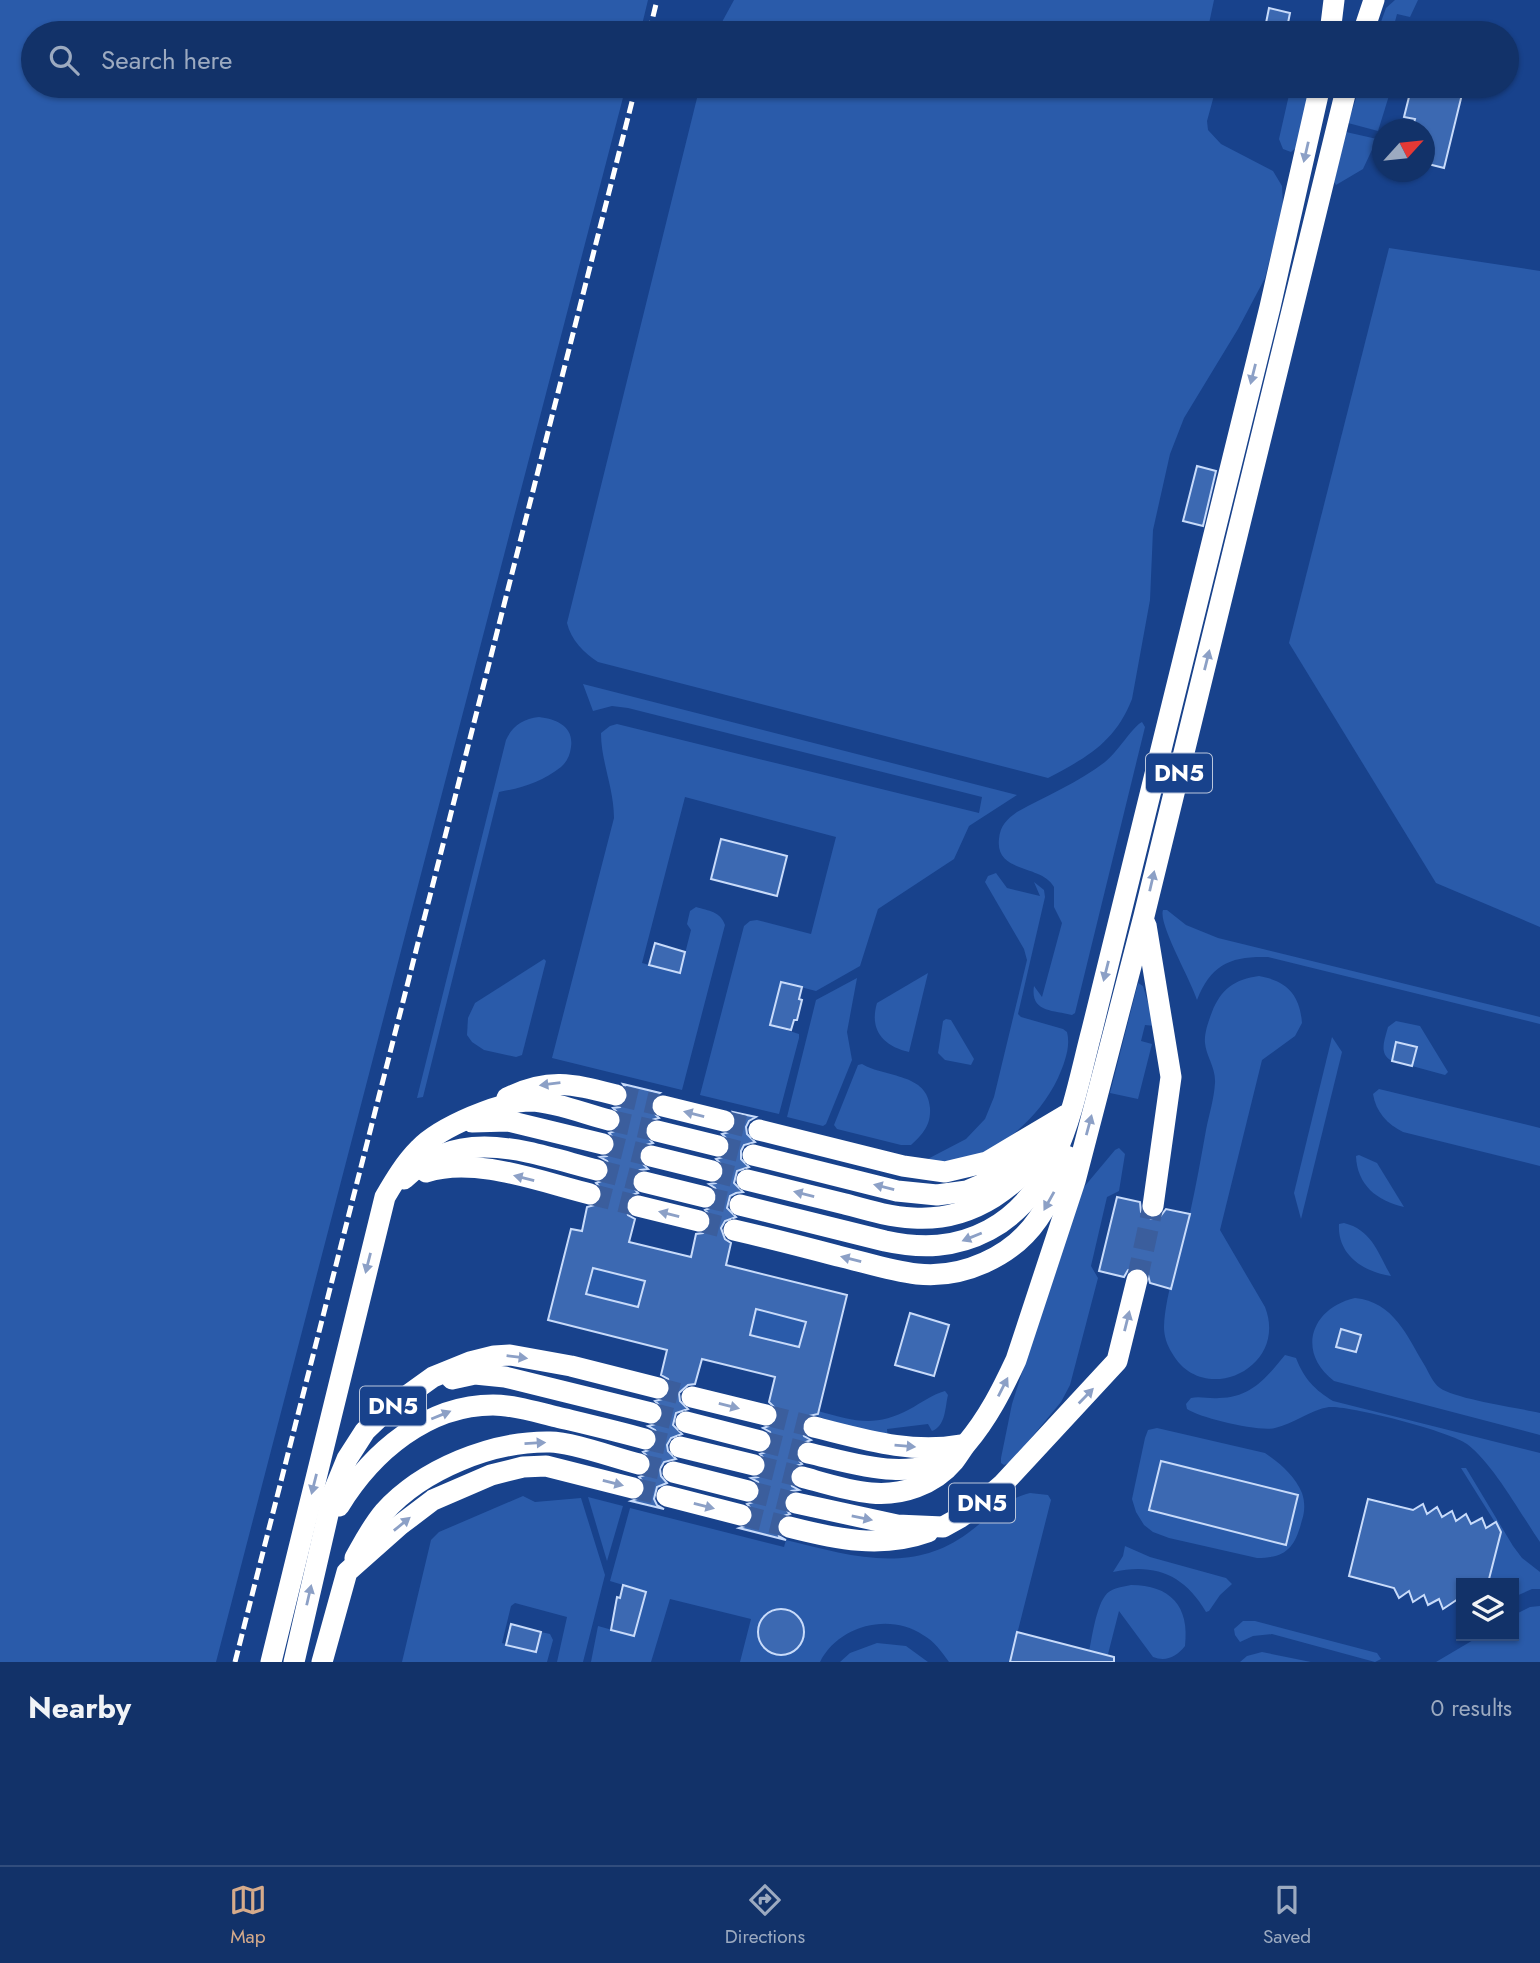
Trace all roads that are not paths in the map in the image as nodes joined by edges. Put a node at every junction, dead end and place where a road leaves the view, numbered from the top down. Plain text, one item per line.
1 (1334, 0) edge
2 (1374, 0) edge
3 (1331, 21) edge
4 (1367, 21) edge
5 (1317, 98) edge
6 (1345, 98) edge
7 (1144, 916) junction
8 (616, 1094) tunnel mouth
9 (663, 1106) tunnel mouth
10 (487, 1109) junction
11 (1071, 1112) junction
12 (609, 1120) tunnel mouth
13 (724, 1121) tunnel mouth
14 (463, 1122) junction
15 (759, 1130) tunnel mouth
16 (657, 1131) tunnel mouth
17 (603, 1144) tunnel mouth
18 (718, 1146) tunnel mouth
19 (753, 1155) tunnel mouth
20 (651, 1156) tunnel mouth
21 (597, 1170) tunnel mouth
22 (712, 1171) tunnel mouth
23 (747, 1180) tunnel mouth
24 (644, 1182) tunnel mouth
25 (590, 1194) tunnel mouth
26 (385, 1197) junction
27 (705, 1197) tunnel mouth
28 (740, 1205) tunnel mouth
29 (638, 1206) tunnel mouth
30 (1153, 1206) tunnel mouth
31 (699, 1221) tunnel mouth
32 (734, 1230) tunnel mouth
33 (1137, 1280) tunnel mouth
34 (658, 1388) tunnel mouth
35 (411, 1394) junction
36 (692, 1397) tunnel mouth
37 (652, 1413) tunnel mouth
38 (766, 1415) tunnel mouth
39 (686, 1422) tunnel mouth
40 (814, 1427) tunnel mouth
41 (645, 1439) tunnel mouth
42 (760, 1441) tunnel mouth
43 (966, 1444) junction
44 (680, 1447) tunnel mouth
45 (808, 1453) tunnel mouth
46 (639, 1464) tunnel mouth
47 (754, 1465) tunnel mouth
48 (673, 1472) tunnel mouth
49 (802, 1477) tunnel mouth
50 (633, 1488) tunnel mouth
51 (748, 1491) tunnel mouth
52 (667, 1496) tunnel mouth
53 (796, 1503) tunnel mouth
54 (741, 1515) tunnel mouth
55 (789, 1527) tunnel mouth
56 (943, 1527) junction
57 (325, 1528) junction
58 (347, 1572) junction
59 (271, 1662) edge
60 (294, 1662) edge
61 (322, 1662) edge

1 - 3 highway
2 - 4 highway
5 -> 11 highway, DN5
7 -> 6 highway, DN5
7 - 30 highway, DN5
43 -> 7 highway, DN5
8 -> 10 highway, DN5
13 -> 9 highway
10 - 12 highway, DN5
10 - 14 highway, DN5
11 - 15 highway
11 -> 19 highway
11 -> 23 highway, DN5
11 -> 28 highway, DN5
11 -> 32 highway, DN5
14 - 17 highway, DN5
14 - 26 highway, DN5
16 - 18 highway
20 - 22 highway
21 - 26 highway
24 - 27 highway
25 -> 26 highway
26 -> 59 highway, DN5
31 -> 29 highway
56 -> 33 highway, DN5
35 -> 34 highway, DN5
35 - 37 highway, DN5
35 - 57 highway, DN5
36 -> 38 highway
39 - 42 highway
40 -> 43 highway, DN5
57 -> 41 highway, DN5
43 - 45 highway, DN5
43 - 49 highway, DN5
44 - 47 highway
58 -> 46 highway
48 - 51 highway
58 -> 50 highway
52 -> 54 highway
53 -> 56 highway, DN5
55 - 56 highway, DN5
60 -> 57 highway, DN5
58 - 61 highway

